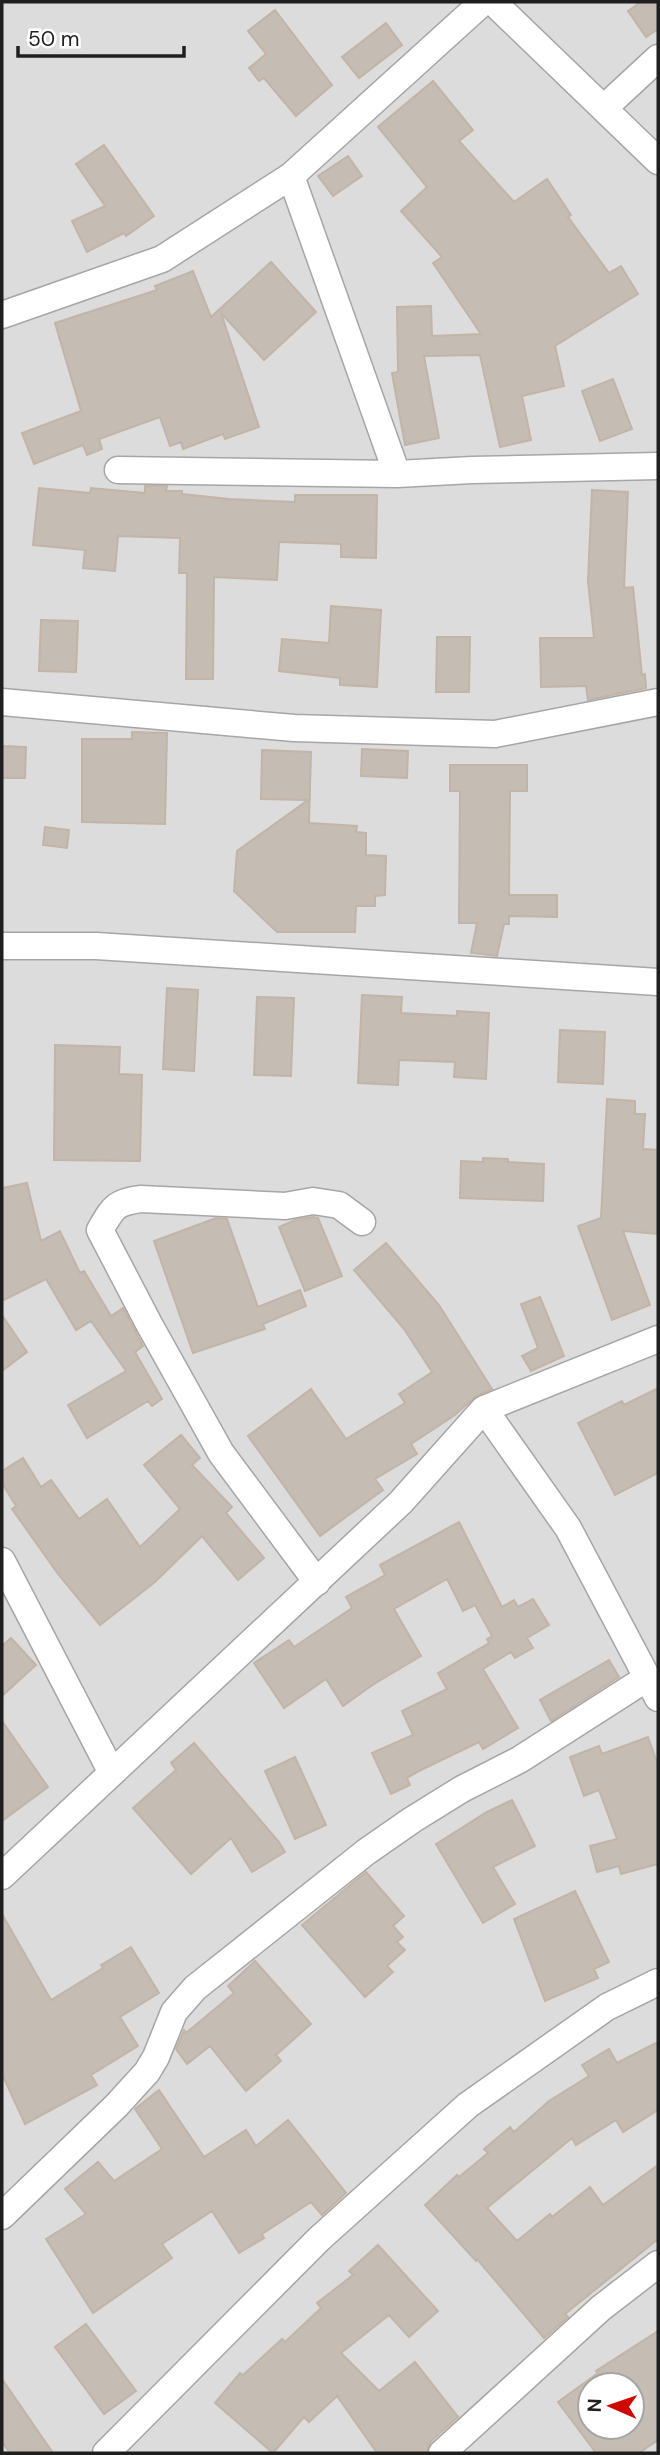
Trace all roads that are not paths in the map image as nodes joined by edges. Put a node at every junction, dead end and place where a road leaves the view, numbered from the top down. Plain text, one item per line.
1 (483, 2) edge
2 (494, 2) edge
3 (658, 58) edge
4 (604, 108) junction
5 (658, 161) edge
6 (291, 176) junction
7 (2, 315) edge
8 (658, 466) edge
9 (118, 470) dead end
10 (397, 474) junction
11 (2, 702) edge
12 (658, 702) edge
13 (2, 946) edge
14 (658, 982) edge
15 (362, 1222) dead end
16 (658, 1339) edge
17 (484, 1409) junction
18 (2, 1561) edge
19 (317, 1582) junction
20 (653, 1688) edge
21 (112, 1773) junction
22 (2, 1876) edge
23 (658, 1982) edge
24 (2, 2216) edge
25 (658, 2264) edge
26 (106, 2453) edge
27 (442, 2453) edge

1 - 6 street
2 - 4 street
3 - 4 street
4 - 5 street
6 - 7 street
6 - 10 street
8 - 10 street
9 - 10 street
11 - 12 street
13 - 14 street
15 - 19 street
16 - 17 street
17 - 19 street
17 - 20 street
18 - 21 street
19 - 21 street
20 - 24 street
21 - 22 street
23 - 26 street
25 - 27 street

